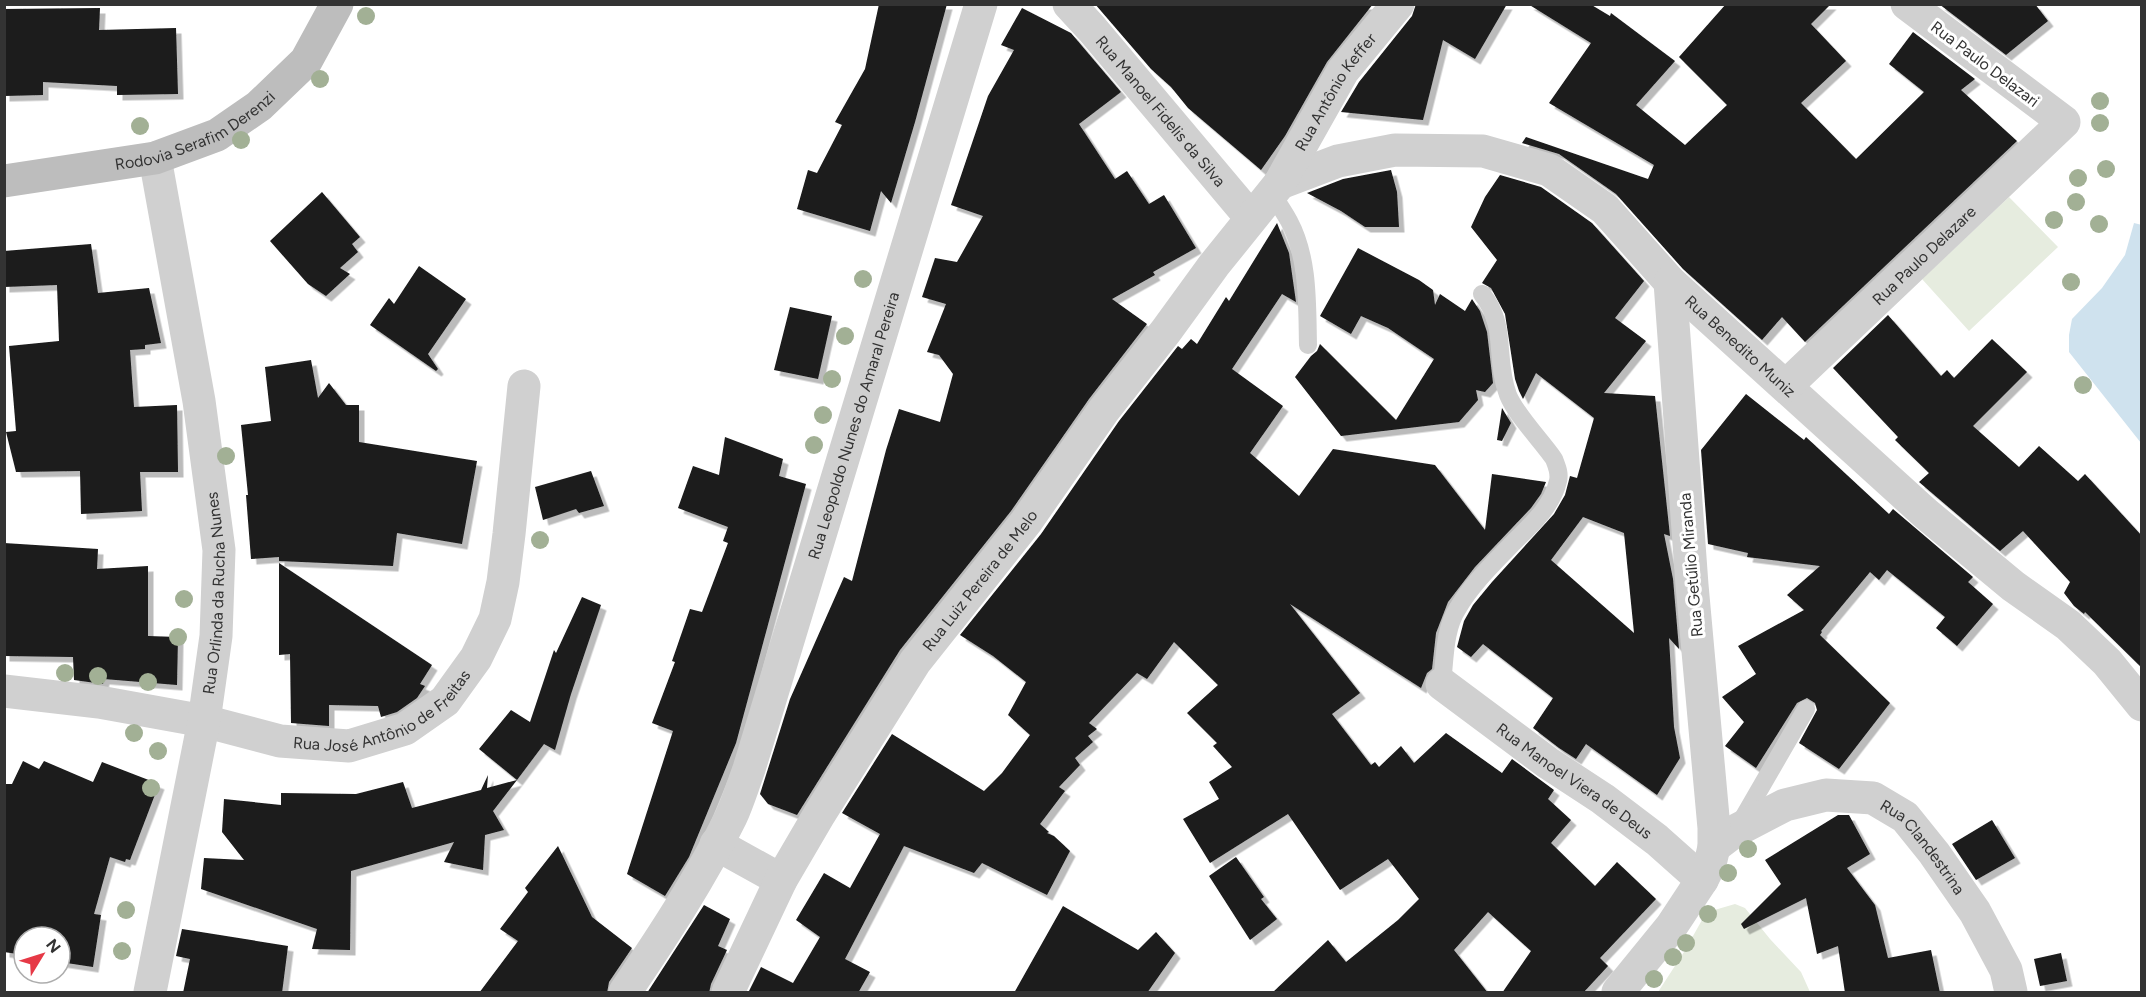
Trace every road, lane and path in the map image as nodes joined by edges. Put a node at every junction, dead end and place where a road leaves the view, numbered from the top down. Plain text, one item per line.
1 (337, 4) edge
2 (981, 4) edge
3 (1069, 4) edge
4 (1398, 4) edge
5 (1907, 4) edge
6 (2064, 122) joint
7 (155, 158) junction
8 (4, 181) edge
9 (1276, 189) junction
10 (1251, 218) junction
11 (1670, 282) junction
12 (1482, 294) dead end
13 (1308, 345) dead end
14 (524, 386) dead end
15 (1786, 386) junction
16 (1442, 684) joint
17 (4, 691) edge
18 (2142, 705) edge
19 (1806, 710) dead end
20 (204, 721) junction
21 (1724, 839) junction
22 (716, 844) junction
23 (1702, 879) junction
24 (781, 880) junction
25 (150, 993) edge
26 (625, 993) edge
27 (728, 993) edge
28 (1618, 993) edge
29 (2011, 993) edge

1 - 7 main road, Rodovia Serafim Derenzi
2 - 22 street, Rua Leopoldo Nunes do Amaral Pereira
3 - 10 street, Rua Manoel Fidelis da Silva
4 - 9 street, Rua Antônio Keffer
5 - 6 street, Rua Paulo Delazari
6 - 15 street, Rua Paulo Delazare
7 - 8 main road, Rodovia Serafim Derenzi
7 - 20 street, Rua Orlinda da Rucha Nunes
9 - 10 street, Rua Luiz Pereira de Melo
9 - 11 street, Rua Benedito Muniz
9 - 13 lane
10 - 24 street, Rua Luiz Pereira de Melo
11 - 15 street, Rua Benedito Muniz
11 - 21 street, Rua Getúlio Miranda
12 - 16 lane
14 - 20 street, Rua José Antônio de Freitas
15 - 18 street, Rua Benedito Muniz
16 - 23 street, Rua Manoel Viera de Deus
17 - 20 street, Rua José Antônio de Freitas
19 - 21 lane
20 - 25 street, Rua Orlinda da Rucha Nunes
21 - 23 street
21 - 29 street, Rua Clandestrina
22 - 24 street
22 - 26 street, Rua Leopoldo Nunes do Amaral Pereira
23 - 28 street
24 - 27 street, Rua Luiz Pereira de Melo

